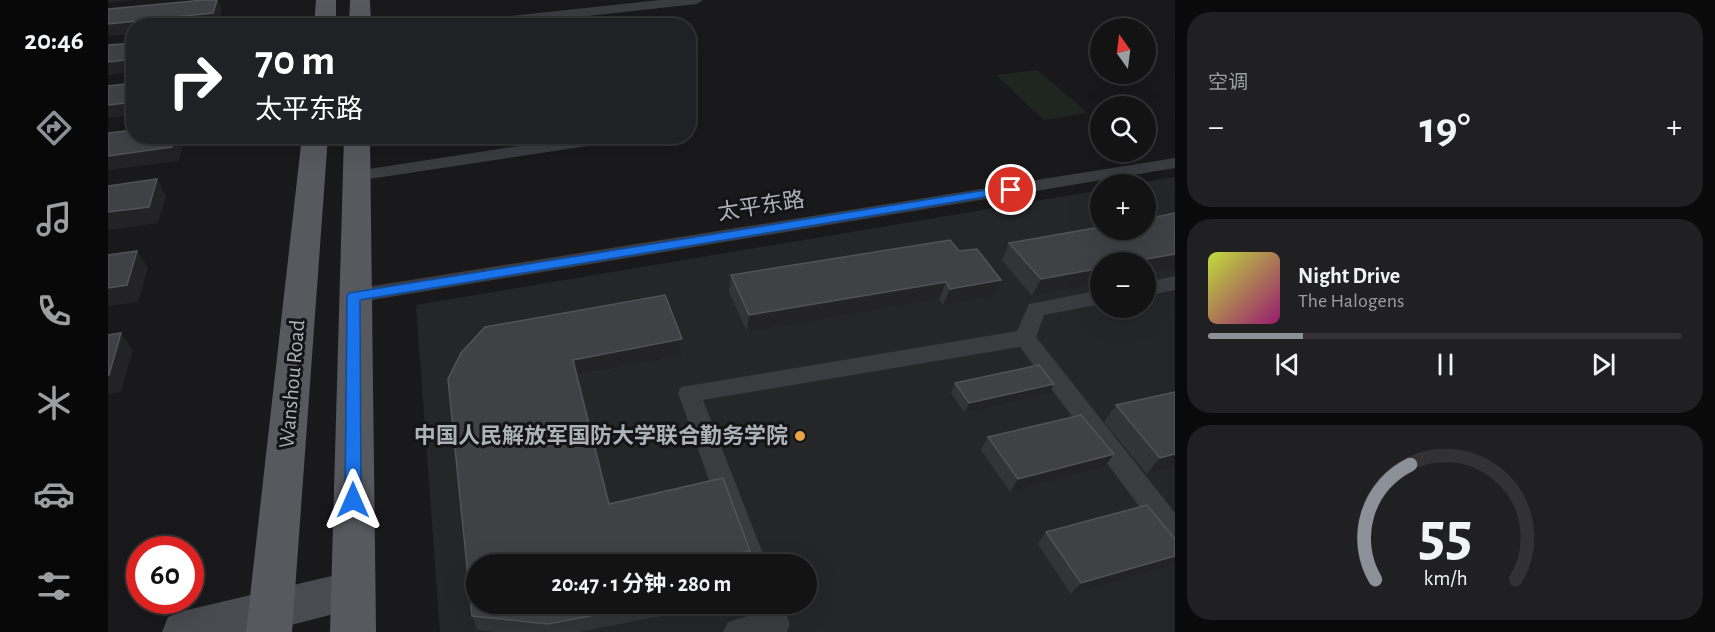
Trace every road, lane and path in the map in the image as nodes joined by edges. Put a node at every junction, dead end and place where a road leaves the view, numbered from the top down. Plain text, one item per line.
1 (326, 0) edge
2 (360, 0) edge
3 (697, 0) edge
4 (589, 6) edge
5 (325, 18) edge
6 (360, 18) edge
7 (507, 18) edge
8 (314, 144) edge
9 (357, 144) edge
10 (567, 144) edge
11 (1175, 163) edge
12 (356, 176) junction
13 (1175, 283) edge
14 (1156, 287) edge
15 (354, 296) junction
16 (1090, 299) edge
17 (1024, 338) junction
18 (1175, 533) edge
19 (749, 554) edge
20 (353, 611) edge
21 (772, 614) edge
22 (270, 622) edge
23 (183, 632) edge
24 (738, 632) edge

1 - 5 main road
2 - 6 main road
3 - 4 street
4 - 7 street
8 - 22 main road, Wanshou Road
9 - 12 main road
10 - 12 street
11 - 15 street, 太平东路
12 - 15 main road
13 - 14 street
15 - 20 main road
16 - 17 street
17 - 18 street
17 - 19 street
20 - 22 street
21 - 24 street
22 - 23 street

